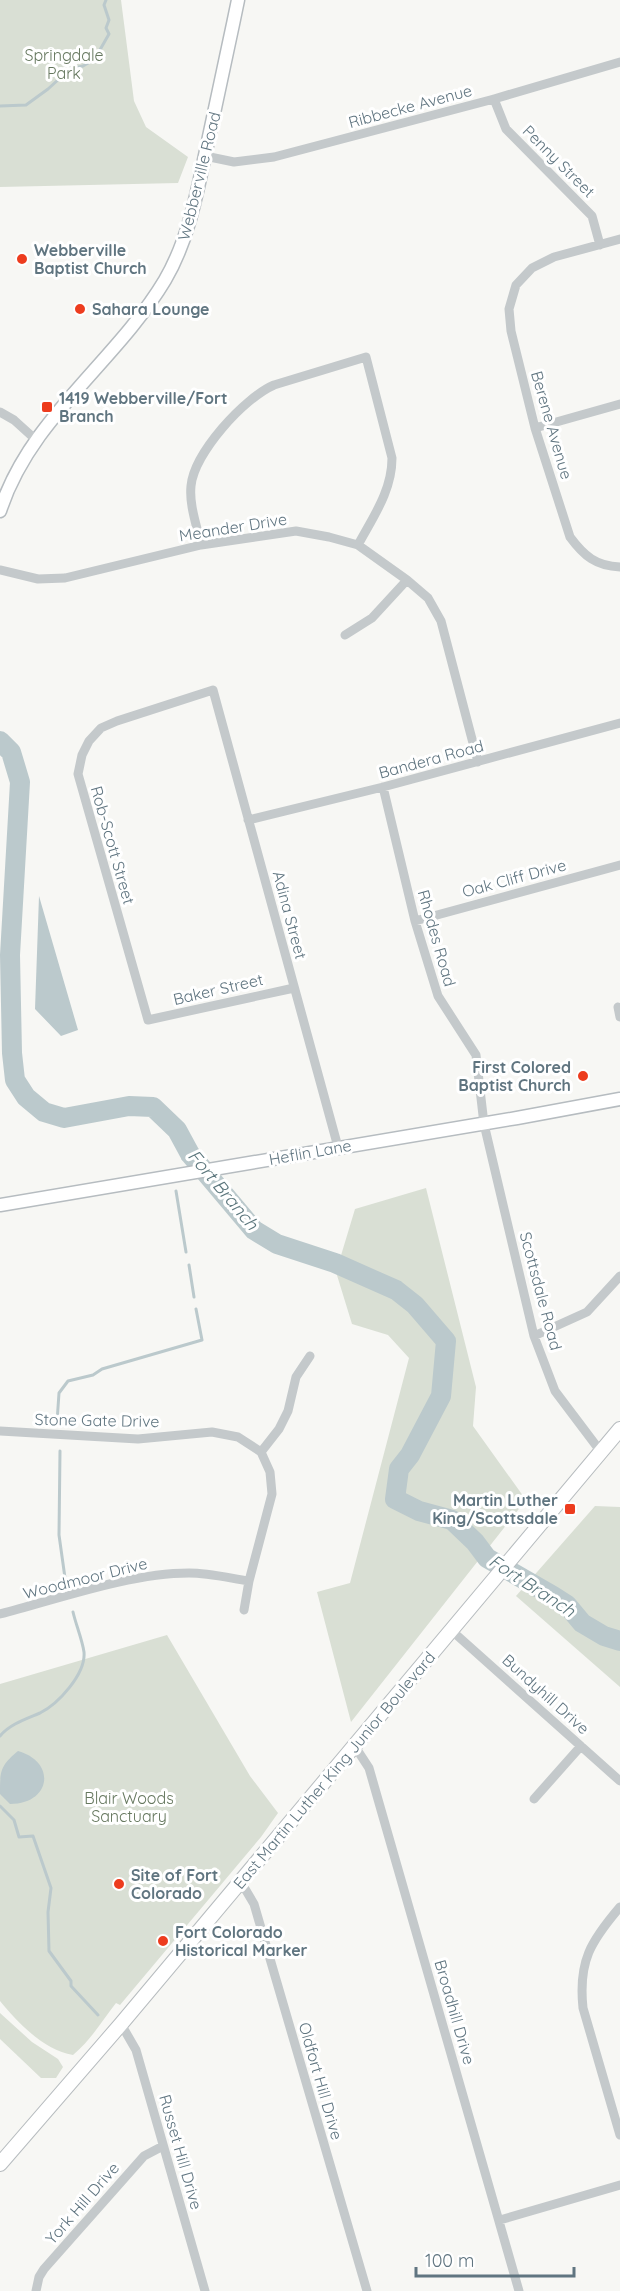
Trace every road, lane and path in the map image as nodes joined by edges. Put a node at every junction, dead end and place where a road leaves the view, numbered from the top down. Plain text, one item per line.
1 (238, 0) edge
2 (620, 62) edge
3 (494, 99) junction
4 (205, 156) junction
5 (620, 239) edge
6 (600, 245) junction
7 (620, 404) edge
8 (0, 412) edge
9 (535, 428) junction
10 (35, 439) junction
11 (0, 511) edge
12 (201, 545) junction
13 (358, 545) junction
14 (620, 567) edge
15 (0, 570) edge
16 (407, 580) junction
17 (345, 635) dead end
18 (213, 690) joint
19 (620, 723) edge
20 (478, 762) junction
21 (383, 787) junction
22 (248, 820) junction
23 (620, 865) edge
24 (415, 921) junction
25 (294, 988) junction
26 (148, 1020) joint
27 (620, 1099) edge
28 (484, 1124) junction
29 (338, 1147) junction
30 (0, 1204) edge
31 (620, 1276) edge
32 (534, 1336) junction
33 (310, 1356) dead end
34 (620, 1430) edge
35 (0, 1431) edge
36 (261, 1452) junction
37 (601, 1452) junction
38 (249, 1581) junction
39 (244, 1610) dead end
40 (0, 1614) edge
41 (451, 1630) junction
42 (354, 1745) junction
43 (581, 1746) junction
44 (620, 1780) edge
45 (534, 1800) dead end
46 (241, 1882) junction
47 (620, 1907) edge
48 (121, 2024) junction
49 (620, 2135) edge
50 (163, 2145) junction
51 (0, 2164) edge
52 (620, 2185) edge
53 (500, 2220) junction
54 (36, 2291) edge
55 (205, 2291) edge
56 (367, 2291) edge
57 (519, 2291) edge

1 - 4 street, Webberville Road
2 - 3 street, Ribbecke Avenue
3 - 4 street, Ribbecke Avenue
3 - 6 street, Penny Street
4 - 10 street, Webberville Road
5 - 6 street
6 - 9 street, Berene Avenue
7 - 9 street
8 - 10 street
9 - 14 street, Berene Avenue
10 - 11 street, Webberville Road
12 - 13 street, Meander Drive
12 - 13 street
12 - 15 street, Meander Drive
13 - 16 street, Meander Drive
16 - 17 street
16 - 20 street, Meander Drive
18 - 22 street, Adina Street
18 - 26 street, Rob-Scott Street
19 - 20 street, Bandera Road
20 - 21 street, Bandera Road
21 - 22 street, Bandera Road
21 - 24 street, Rhodes Road
22 - 25 street, Adina Street
23 - 24 street, Oak Cliff Drive
24 - 28 street, Rhodes Road
25 - 26 street, Baker Street
25 - 29 street, Adina Street
27 - 28 street, Heflin Lane
28 - 29 street, Heflin Lane
28 - 32 street, Scottsdale Road
29 - 30 street, Heflin Lane
31 - 32 street
32 - 37 street, Scottsdale Road
33 - 36 street
34 - 37 main road, East Martin Luther King Junior Boulevard
35 - 36 street, Stone Gate Drive
36 - 38 street
37 - 41 main road, East Martin Luther King Junior Boulevard
38 - 39 street
38 - 40 street, Woodmoor Drive
41 - 42 main road, East Martin Luther King Junior Boulevard
41 - 43 street, Bundyhill Drive
42 - 46 main road, East Martin Luther King Junior Boulevard
42 - 53 street, Broadhill Drive
43 - 44 street, Bundyhill Drive
43 - 45 street
46 - 48 main road, East Martin Luther King Junior Boulevard
46 - 56 street, Oldfort Hill Drive
47 - 49 street
48 - 50 street, Russet Hill Drive
48 - 51 main road, East Martin Luther King Junior Boulevard
50 - 54 street, York Hill Drive
50 - 55 street, Russet Hill Drive
52 - 53 street
53 - 57 street, Broadhill Drive

